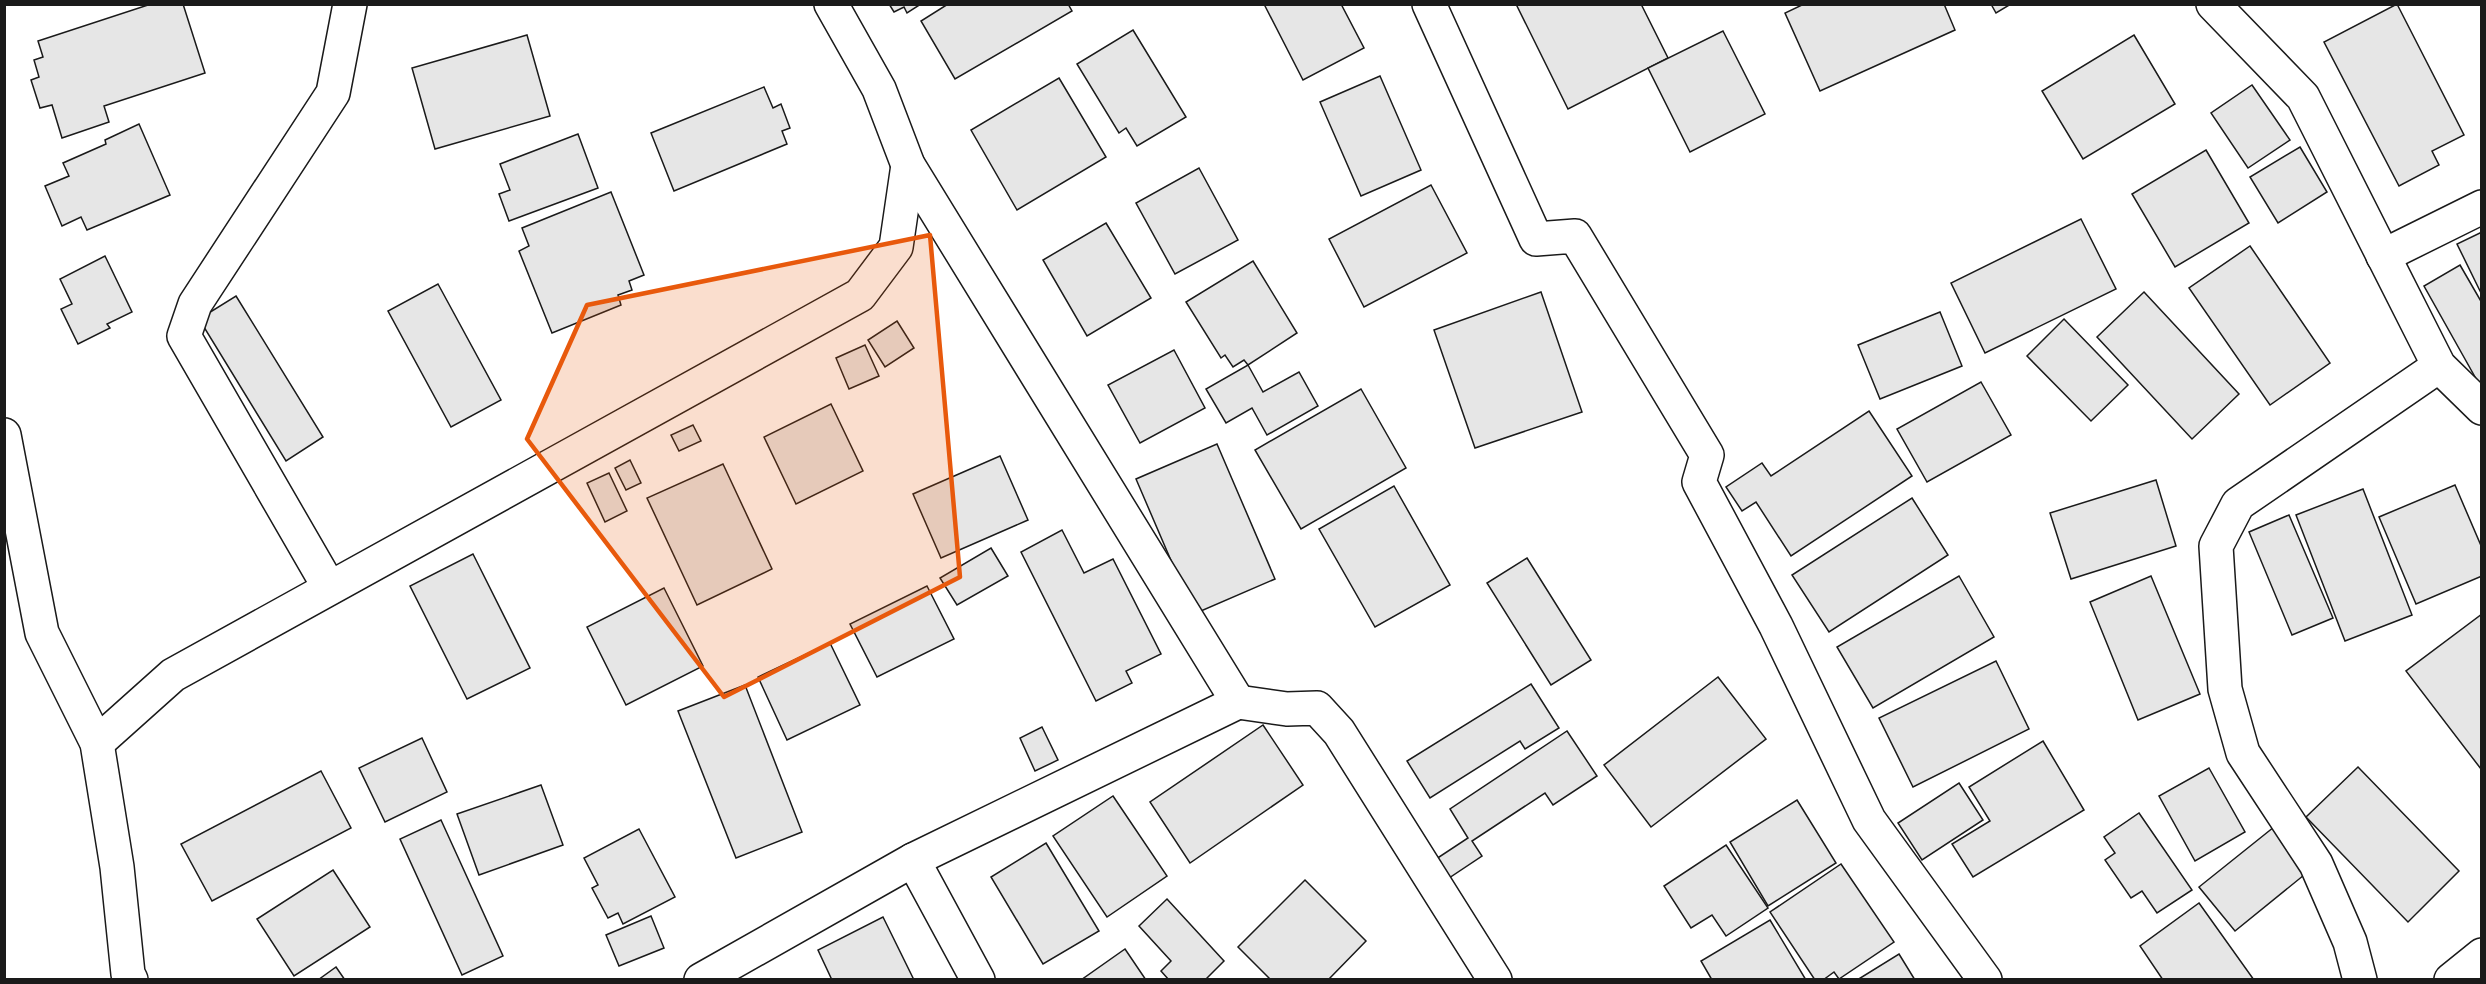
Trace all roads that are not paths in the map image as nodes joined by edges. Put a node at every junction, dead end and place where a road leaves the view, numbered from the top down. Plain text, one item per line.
1 (350, 4) edge
2 (831, 4) edge
3 (1429, 4) edge
4 (2213, 4) edge
5 (908, 165) junction
6 (2481, 207) edge
7 (2383, 256) junction
8 (2439, 366) junction
9 (2481, 408) edge
10 (4, 435) edge
11 (329, 587) junction
12 (1238, 702) junction
13 (97, 742) junction
14 (913, 860) junction
15 (2481, 955) edge
16 (125, 978) edge
17 (701, 980) edge
18 (978, 980) edge
19 (1495, 980) edge
20 (1985, 980) edge
21 (2360, 980) edge
22 (2451, 980) edge

1 - 11 street
2 - 5 street
3 - 20 street
4 - 7 street
5 - 11 street
5 - 12 street
6 - 7 street
7 - 8 street
8 - 9 street
8 - 21 street
10 - 13 street
11 - 13 street
12 - 14 street
12 - 19 street
13 - 16 street
14 - 17 street
14 - 18 street
15 - 22 street

